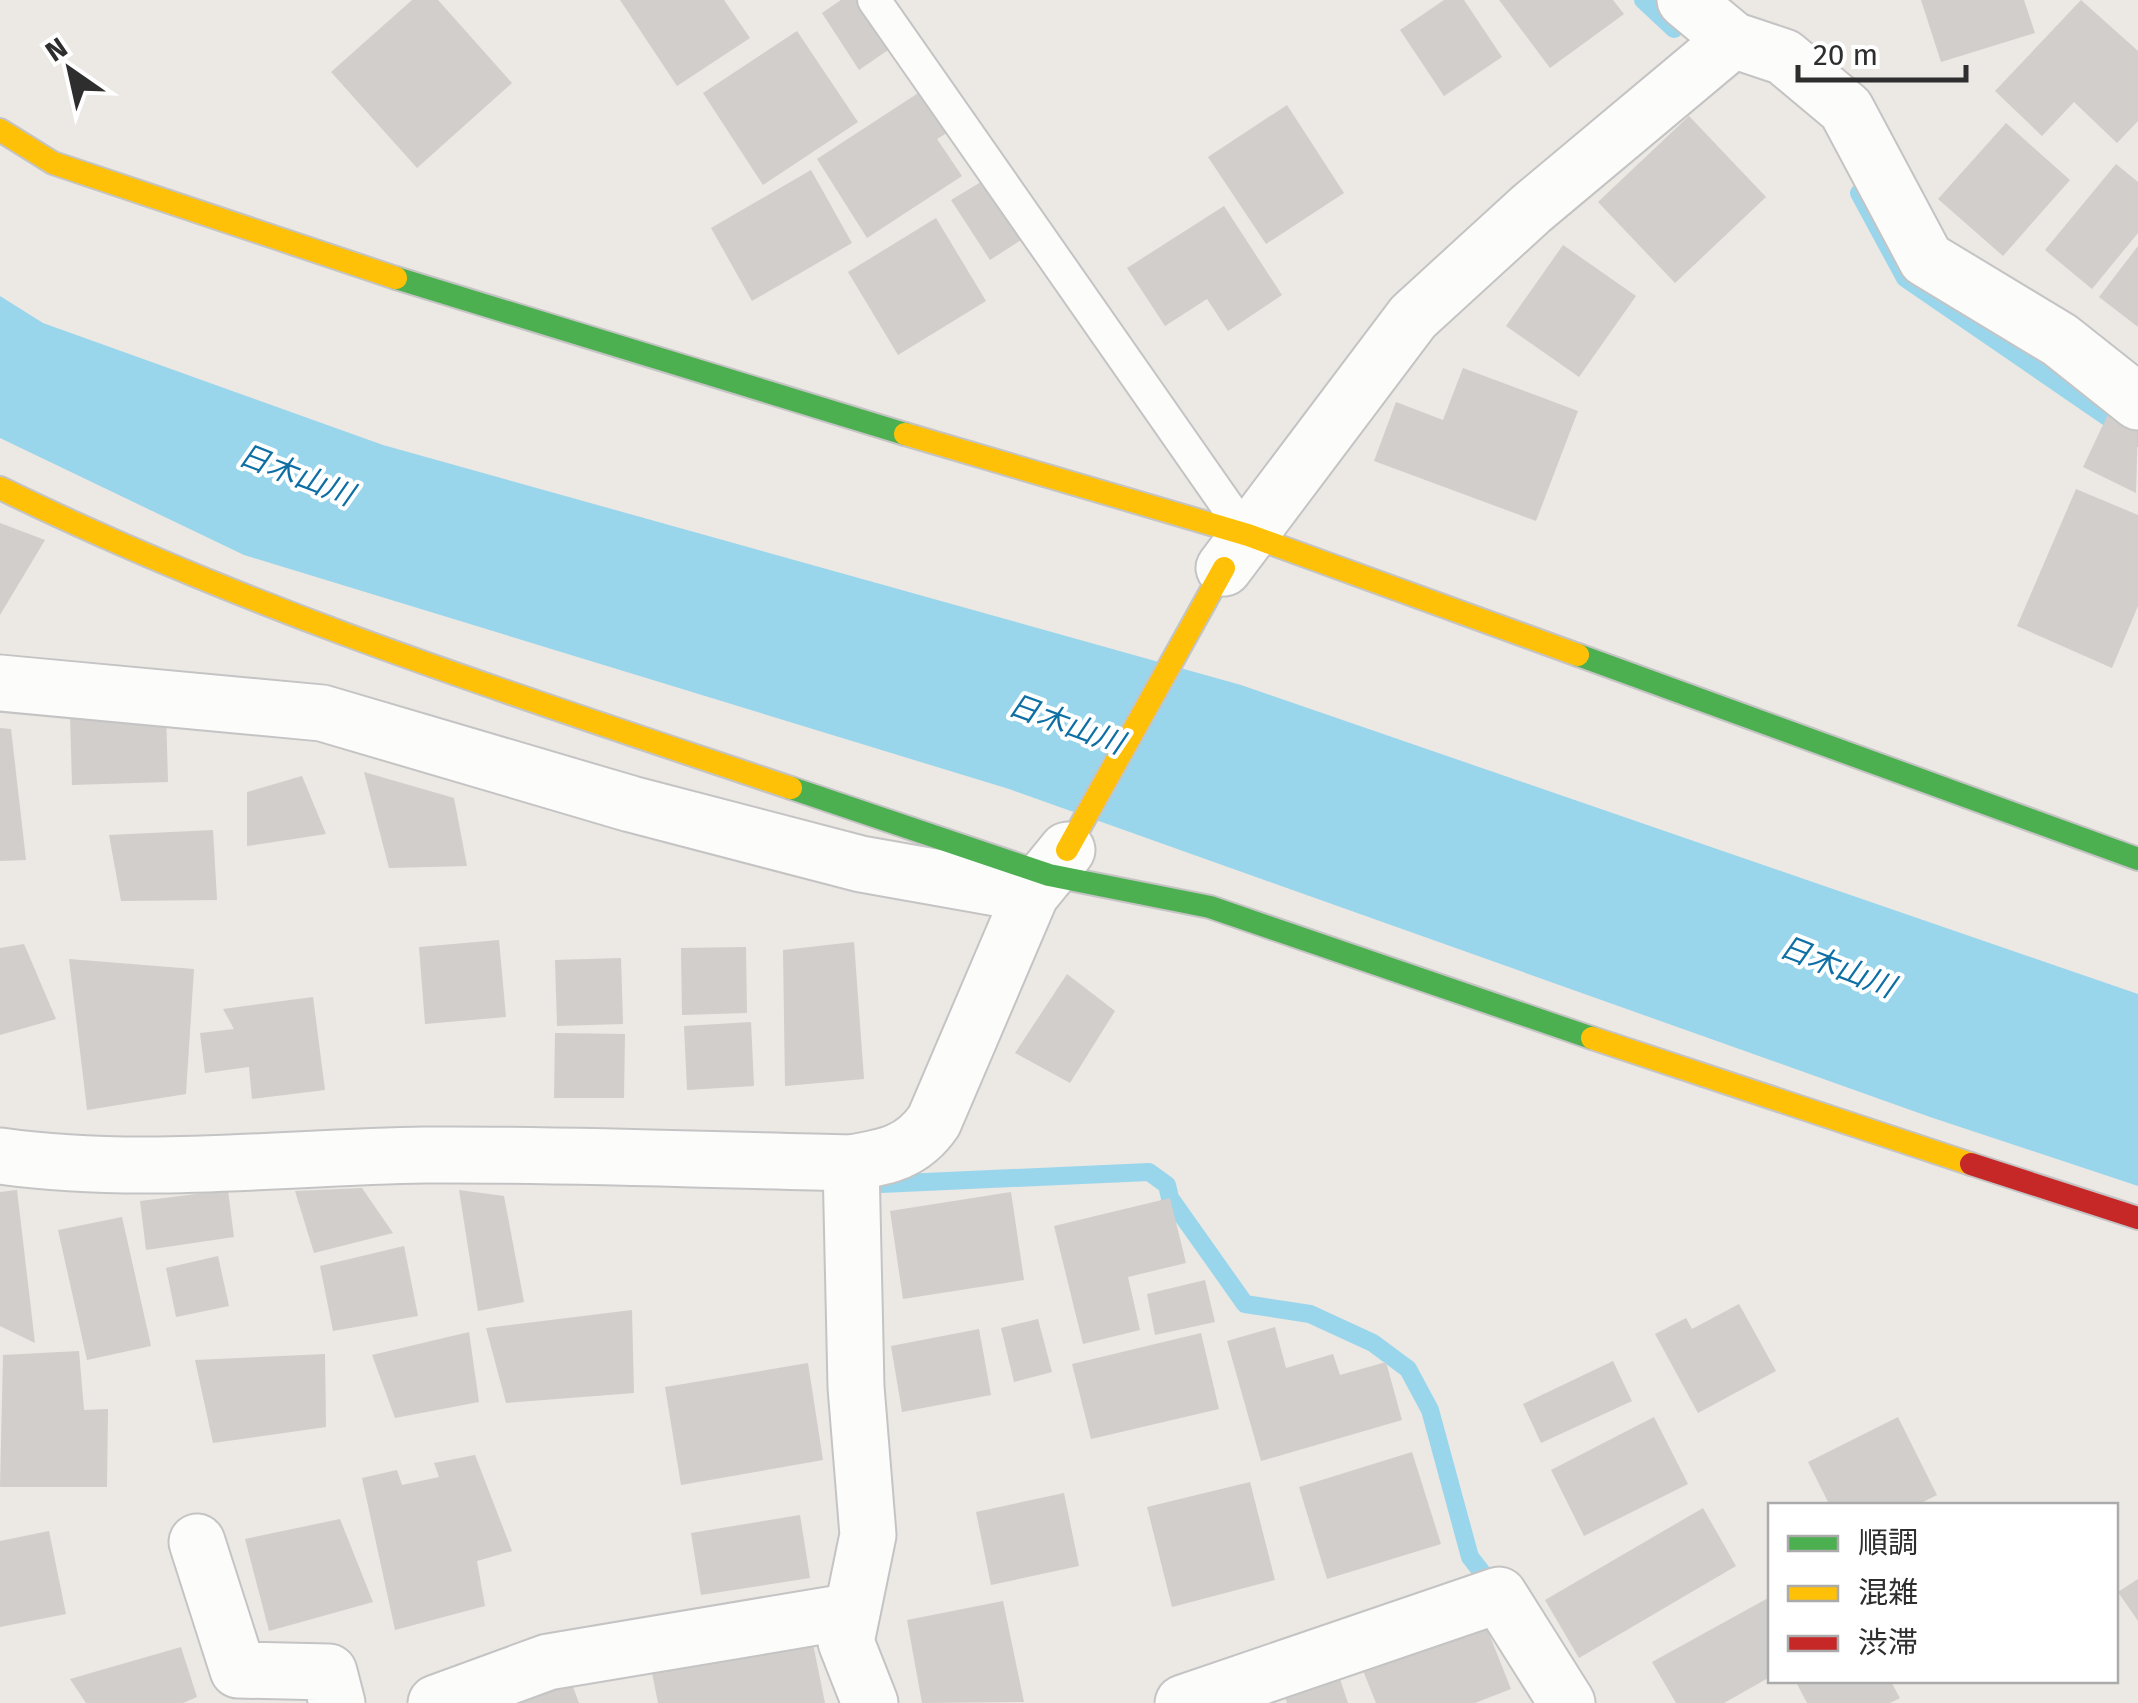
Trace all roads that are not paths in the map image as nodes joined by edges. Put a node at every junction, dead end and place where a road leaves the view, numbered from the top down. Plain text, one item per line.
1 (874, 0) edge
2 (1685, 0) edge
3 (1732, 40) junction
4 (0, 130) edge
5 (2138, 402) edge
6 (0, 488) edge
7 (1236, 552) junction
8 (0, 683) edge
9 (2138, 859) edge
10 (1049, 873) junction
11 (0, 1156) edge
12 (851, 1163) junction
13 (2138, 1218) edge
14 (197, 1542) dead end
15 (852, 1611) junction
16 (337, 1703) edge
17 (436, 1703) edge
18 (870, 1703) edge
19 (1184, 1703) edge
20 (1568, 1703) edge

1 - 7 lane
2 - 3 street
3 - 5 street
3 - 7 street
4 - 7 street
6 - 10 street
7 - 9 street
7 - 10 street
8 - 10 street
10 - 12 street
10 - 13 street
11 - 12 street
12 - 15 street
14 - 16 street
15 - 17 street
15 - 18 street
19 - 20 street

